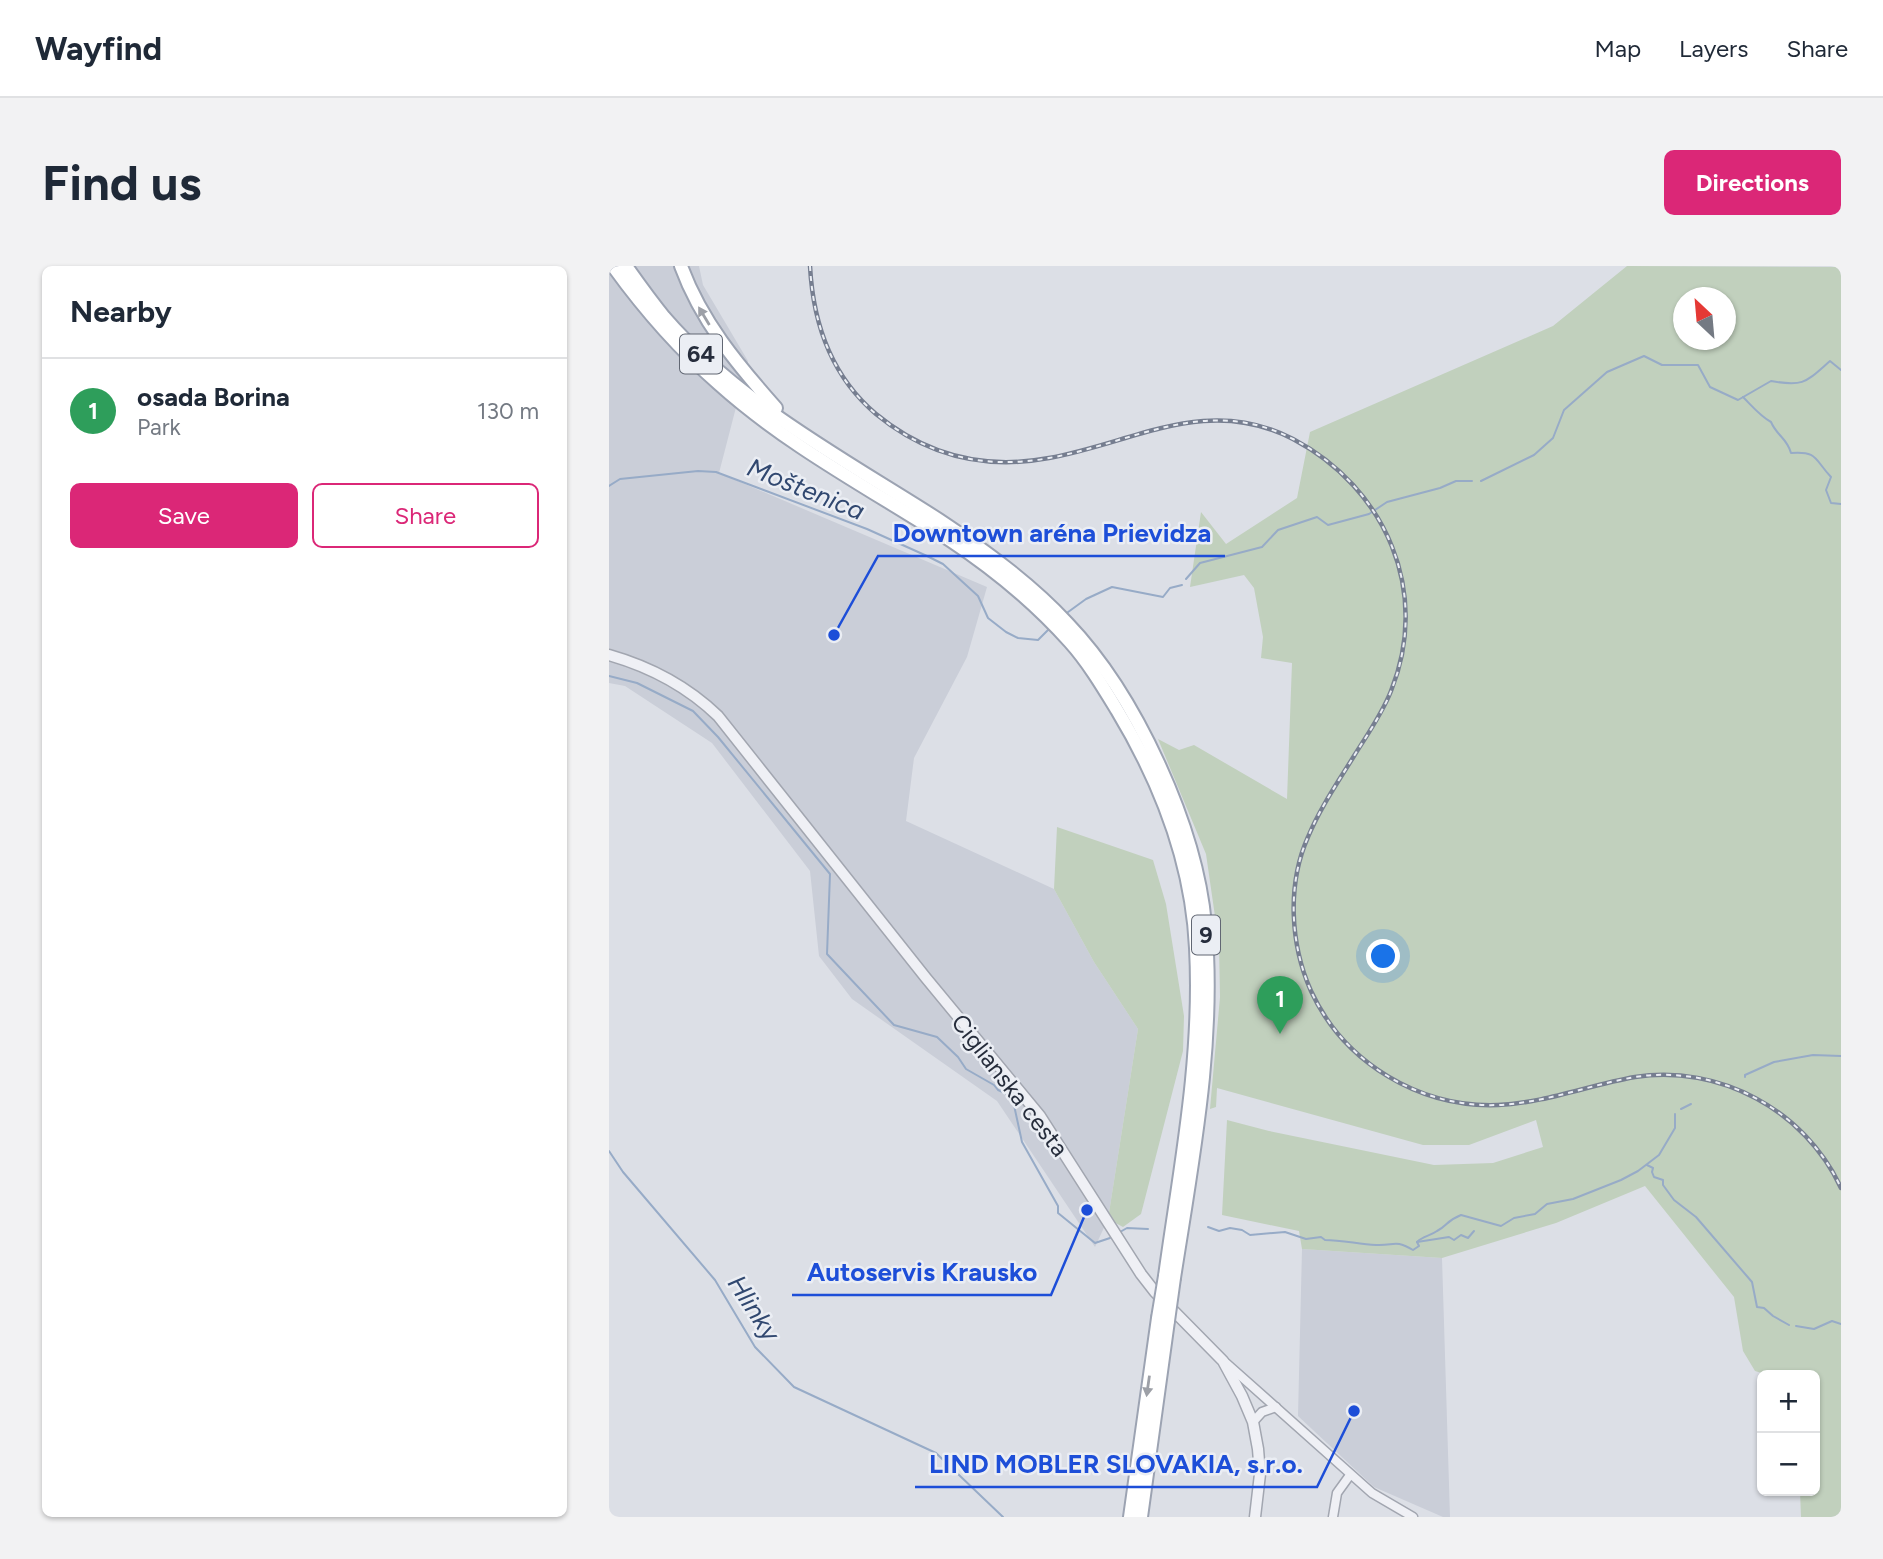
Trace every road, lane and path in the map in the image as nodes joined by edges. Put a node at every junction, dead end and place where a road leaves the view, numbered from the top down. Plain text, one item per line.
1 (613, 266) edge
2 (626, 266) edge
3 (681, 266) edge
4 (792, 427) junction
5 (1049, 612) junction
6 (609, 655) edge
7 (1163, 1320) junction
8 (1223, 1361) junction
9 (1276, 1407) junction
10 (1252, 1422) junction
11 (1350, 1475) junction
12 (1130, 1517) edge
13 (1141, 1517) edge
14 (1255, 1517) edge
15 (1333, 1517) edge
16 (1413, 1517) edge

1 - 5 main road, 9
2 - 4 main road, 64
4 -> 3 main road, 9
4 - 5 main road, 9
5 - 7 main road, 9, bridge
6 - 8 street, Ciglianska cesta
7 -> 12 main road, 9
7 - 13 main road, 9
8 - 9 street, Ciglianska cesta
8 - 10 street
9 - 10 street
9 - 11 street, Ciglianska cesta
10 - 14 street
11 - 15 street
11 - 16 street, Ciglianska cesta

